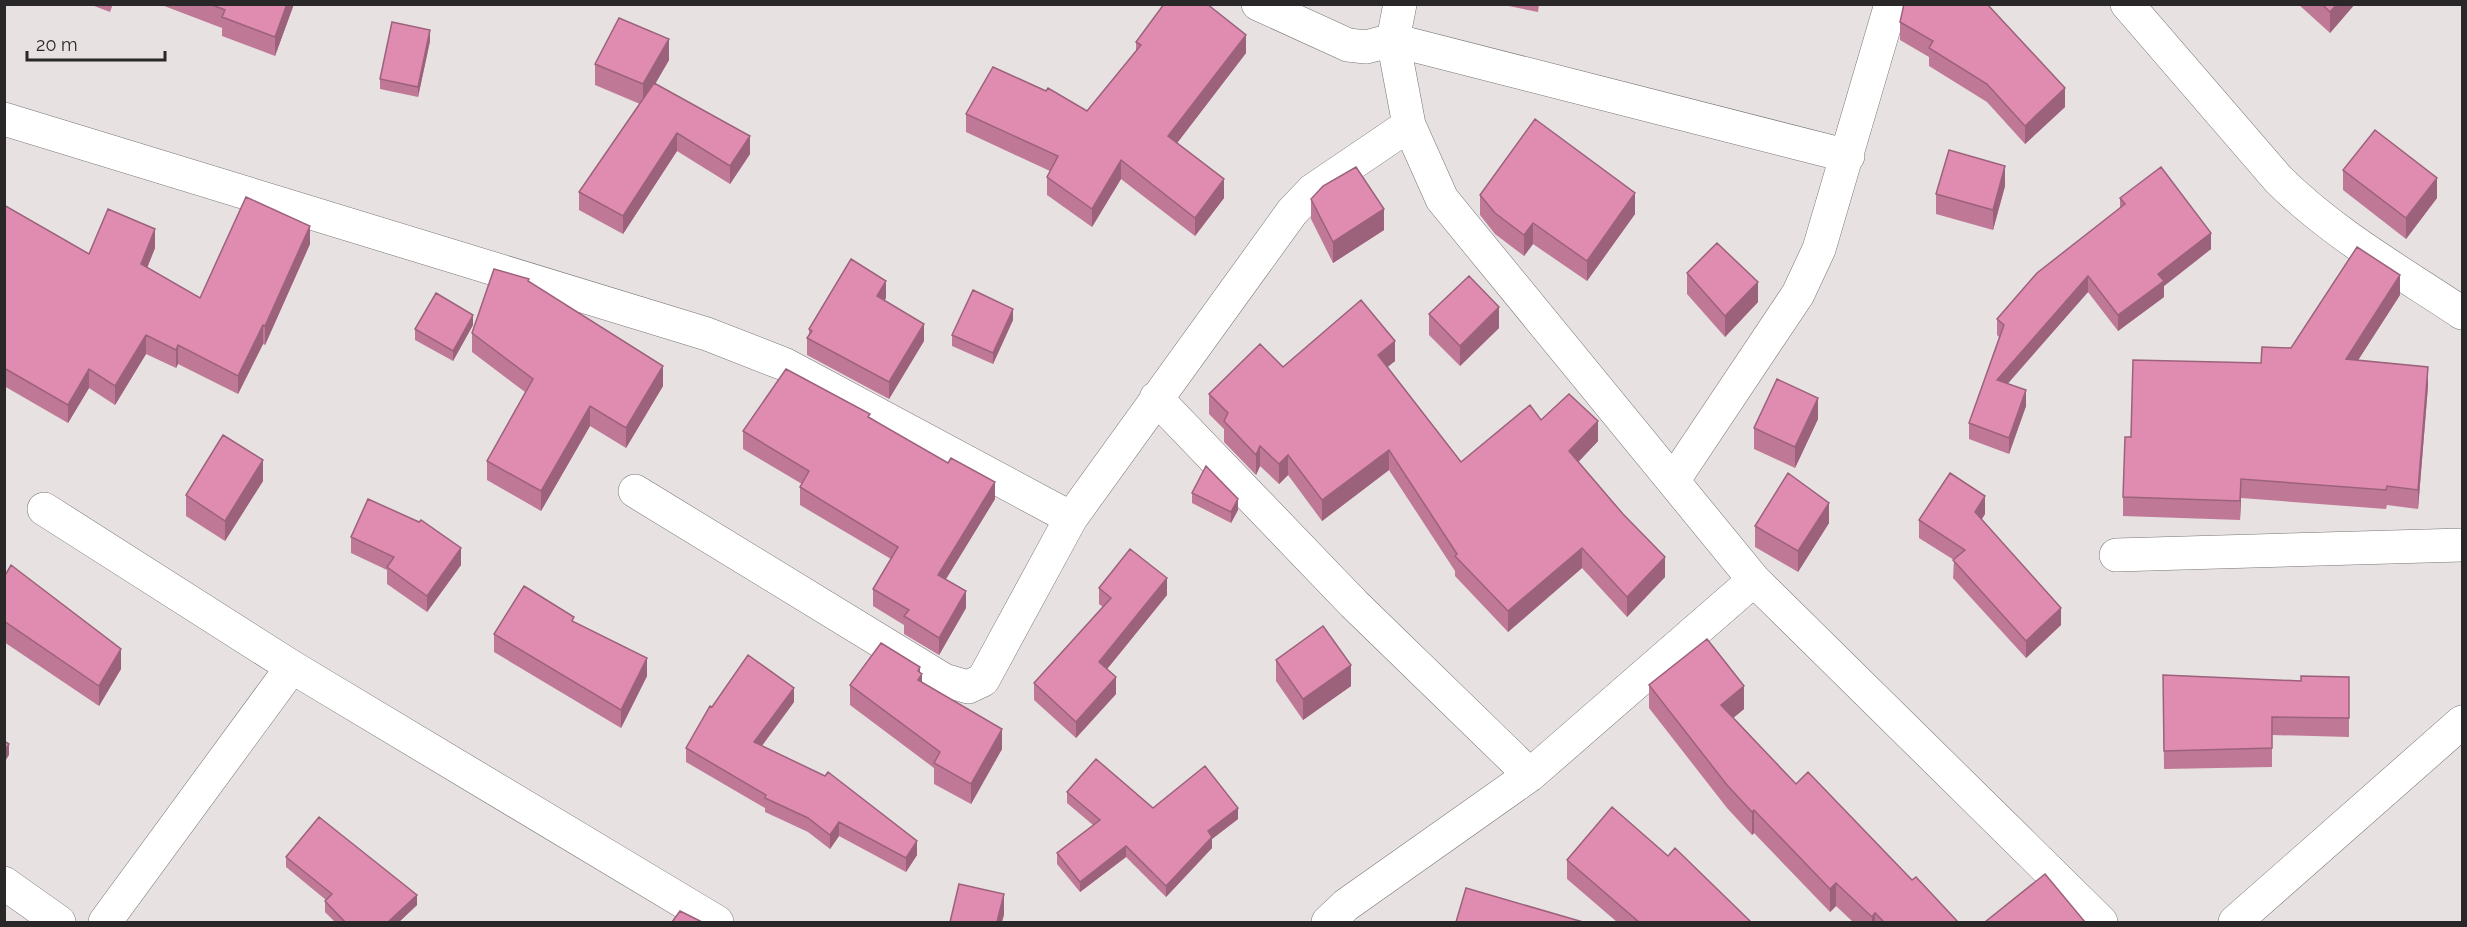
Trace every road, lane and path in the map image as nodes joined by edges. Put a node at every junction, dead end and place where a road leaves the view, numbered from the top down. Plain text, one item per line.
1 (1258, 4) edge
2 (1400, 4) edge
3 (1891, 4) edge
4 (2127, 4) edge
5 (1393, 39) junction
6 (4, 118) edge
7 (1409, 125) junction
8 (1848, 156) junction
9 (2463, 313) edge
10 (1156, 398) junction
11 (1673, 481) junction
12 (635, 491) dead end
13 (44, 509) dead end
14 (1071, 518) junction
15 (2463, 545) edge
16 (2116, 555) dead end
17 (1754, 580) junction
18 (292, 667) junction
19 (2463, 722) edge
20 (1530, 775) junction
21 (4, 883) edge
22 (59, 922) edge
23 (105, 922) edge
24 (717, 922) edge
25 (1328, 922) edge
26 (2101, 922) edge
27 (2235, 922) edge

1 - 5 street
2 - 5 street
3 - 8 street
4 - 9 street
5 - 7 street
5 - 8 street
6 - 14 street
7 - 10 street
7 - 11 street
8 - 11 street
10 - 14 street
10 - 20 street
11 - 17 street
12 - 14 street
13 - 18 street
15 - 16 street
17 - 20 street
17 - 26 street
18 - 23 street
18 - 24 street
19 - 27 street
20 - 25 street
21 - 22 street

